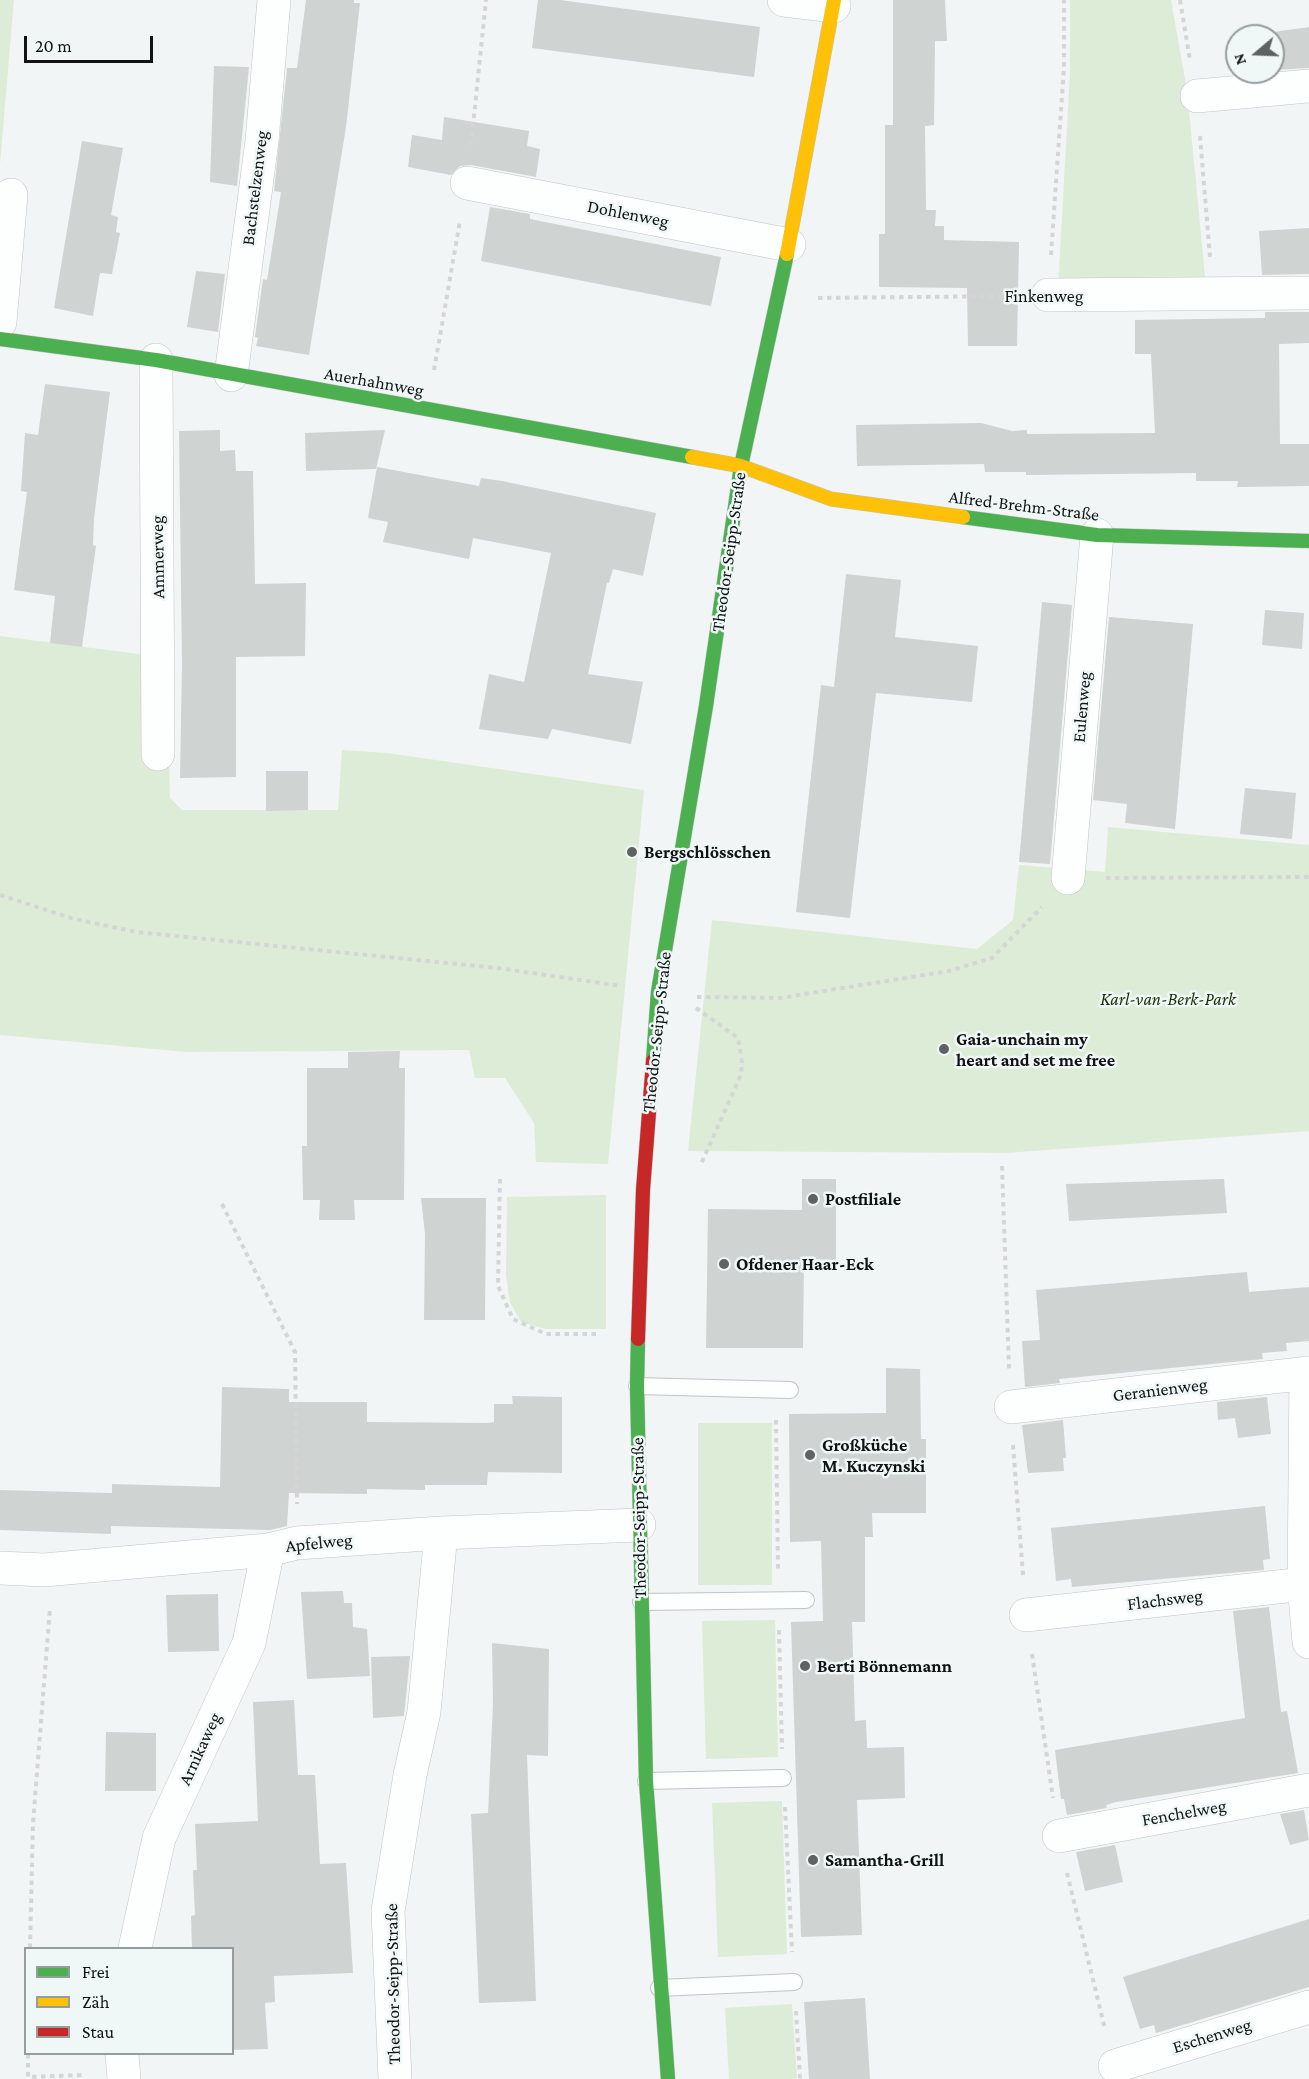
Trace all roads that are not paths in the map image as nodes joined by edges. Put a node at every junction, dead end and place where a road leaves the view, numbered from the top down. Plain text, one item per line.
1 (274, 0) edge
2 (784, 0) edge
3 (834, 3) edge
4 (1309, 86) edge
5 (1197, 96) road end
6 (467, 183) dead end
7 (11, 195) dead end
8 (789, 244) junction
9 (1309, 293) edge
10 (1048, 296) road end
11 (0, 322) edge
12 (0, 339) edge
13 (156, 360) junction
14 (231, 375) junction
15 (741, 466) junction
16 (1097, 535) junction
17 (1309, 541) edge
18 (158, 754) dead end
19 (1068, 878) road end
20 (1308, 1373) edge
21 (637, 1386) junction
22 (783, 1390) road end
23 (1011, 1407) dead end
24 (639, 1525) junction
25 (441, 1533) junction
26 (282, 1547) junction
27 (0, 1568) edge
28 (1304, 1584) junction
29 (806, 1600) dead end
30 (641, 1602) junction
31 (1026, 1616) dead end
32 (1308, 1628) edge
33 (783, 1779) road end
34 (646, 1781) junction
35 (1309, 1790) edge
36 (1059, 1836) dead end
37 (135, 1947) edge
38 (794, 1982) road end
39 (659, 1988) junction
40 (1309, 2007) edge
41 (1115, 2066) dead end
42 (395, 2079) edge
43 (668, 2079) edge

1 - 14 street, Bachstelzenweg
2 - 3 street
3 - 8 street, Theodor-Seipp-Straße
4 - 5 street
6 - 8 street, Dohlenweg
7 - 11 street
8 - 15 street, Theodor-Seipp-Straße
9 - 10 street, Finkenweg
12 - 13 street, Auerhahnweg
13 - 14 street, Auerhahnweg
13 - 18 street, Ammerweg
14 - 15 street, Auerhahnweg
15 - 16 street, Alfred-Brehm-Straße
15 - 21 street, Theodor-Seipp-Straße
16 - 17 street, Alfred-Brehm-Straße
16 - 19 street, Eulenweg
20 - 23 street, Geranienweg
20 - 28 street
21 - 22 lane
21 - 24 street, Theodor-Seipp-Straße
24 - 25 street, Apfelweg
24 - 30 street, Theodor-Seipp-Straße
25 - 26 street, Apfelweg
25 - 42 street, Theodor-Seipp-Straße
26 - 27 street, Apfelweg
26 - 37 street, Arnikaweg
28 - 31 street, Flachsweg
28 - 32 street
29 - 30 lane
30 - 34 street, Theodor-Seipp-Straße
33 - 34 lane
34 - 39 street, Theodor-Seipp-Straße
35 - 36 street, Fenchelweg
38 - 39 lane
39 - 43 street, Theodor-Seipp-Straße
40 - 41 street, Eschenweg

